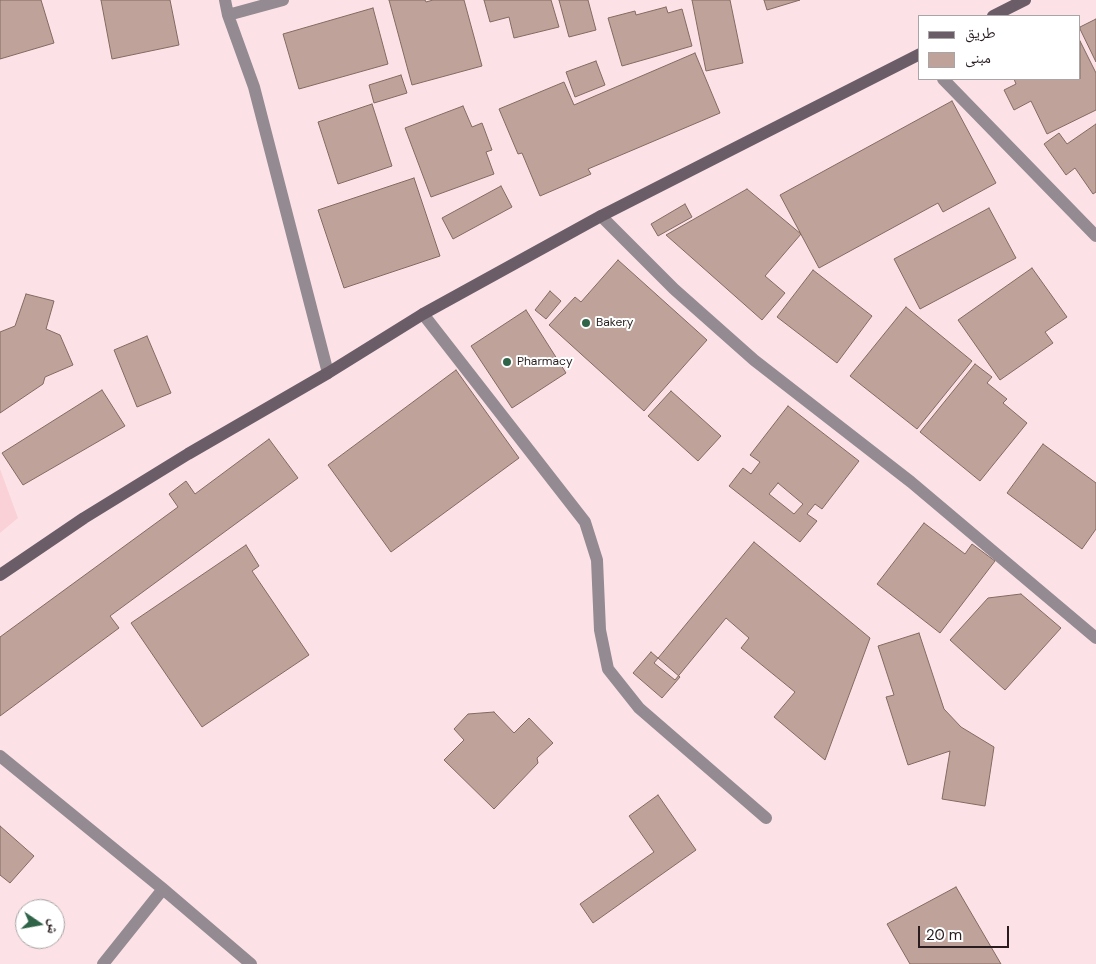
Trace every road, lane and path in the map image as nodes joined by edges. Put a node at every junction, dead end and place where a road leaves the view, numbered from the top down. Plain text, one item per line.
1 (225, 0) edge
2 (284, 0) edge
3 (1025, 0) edge
4 (1006, 5) edge
5 (228, 15) junction
6 (994, 15) edge
7 (918, 56) edge
8 (944, 80) edge
9 (601, 216) junction
10 (1096, 236) edge
11 (423, 314) junction
12 (328, 373) junction
13 (0, 575) edge
14 (1096, 638) edge
15 (0, 756) edge
16 (766, 818) dead end
17 (163, 889) junction
18 (103, 964) edge
19 (251, 964) edge

1 - 5 street
2 - 5 street
3 - 4 main road
4 - 6 main road
5 - 12 street
7 - 9 main road
8 - 10 street
9 - 11 main road
9 - 14 street
11 - 12 main road
11 - 16 street
12 - 13 main road
15 - 17 street
17 - 18 street
17 - 19 street

